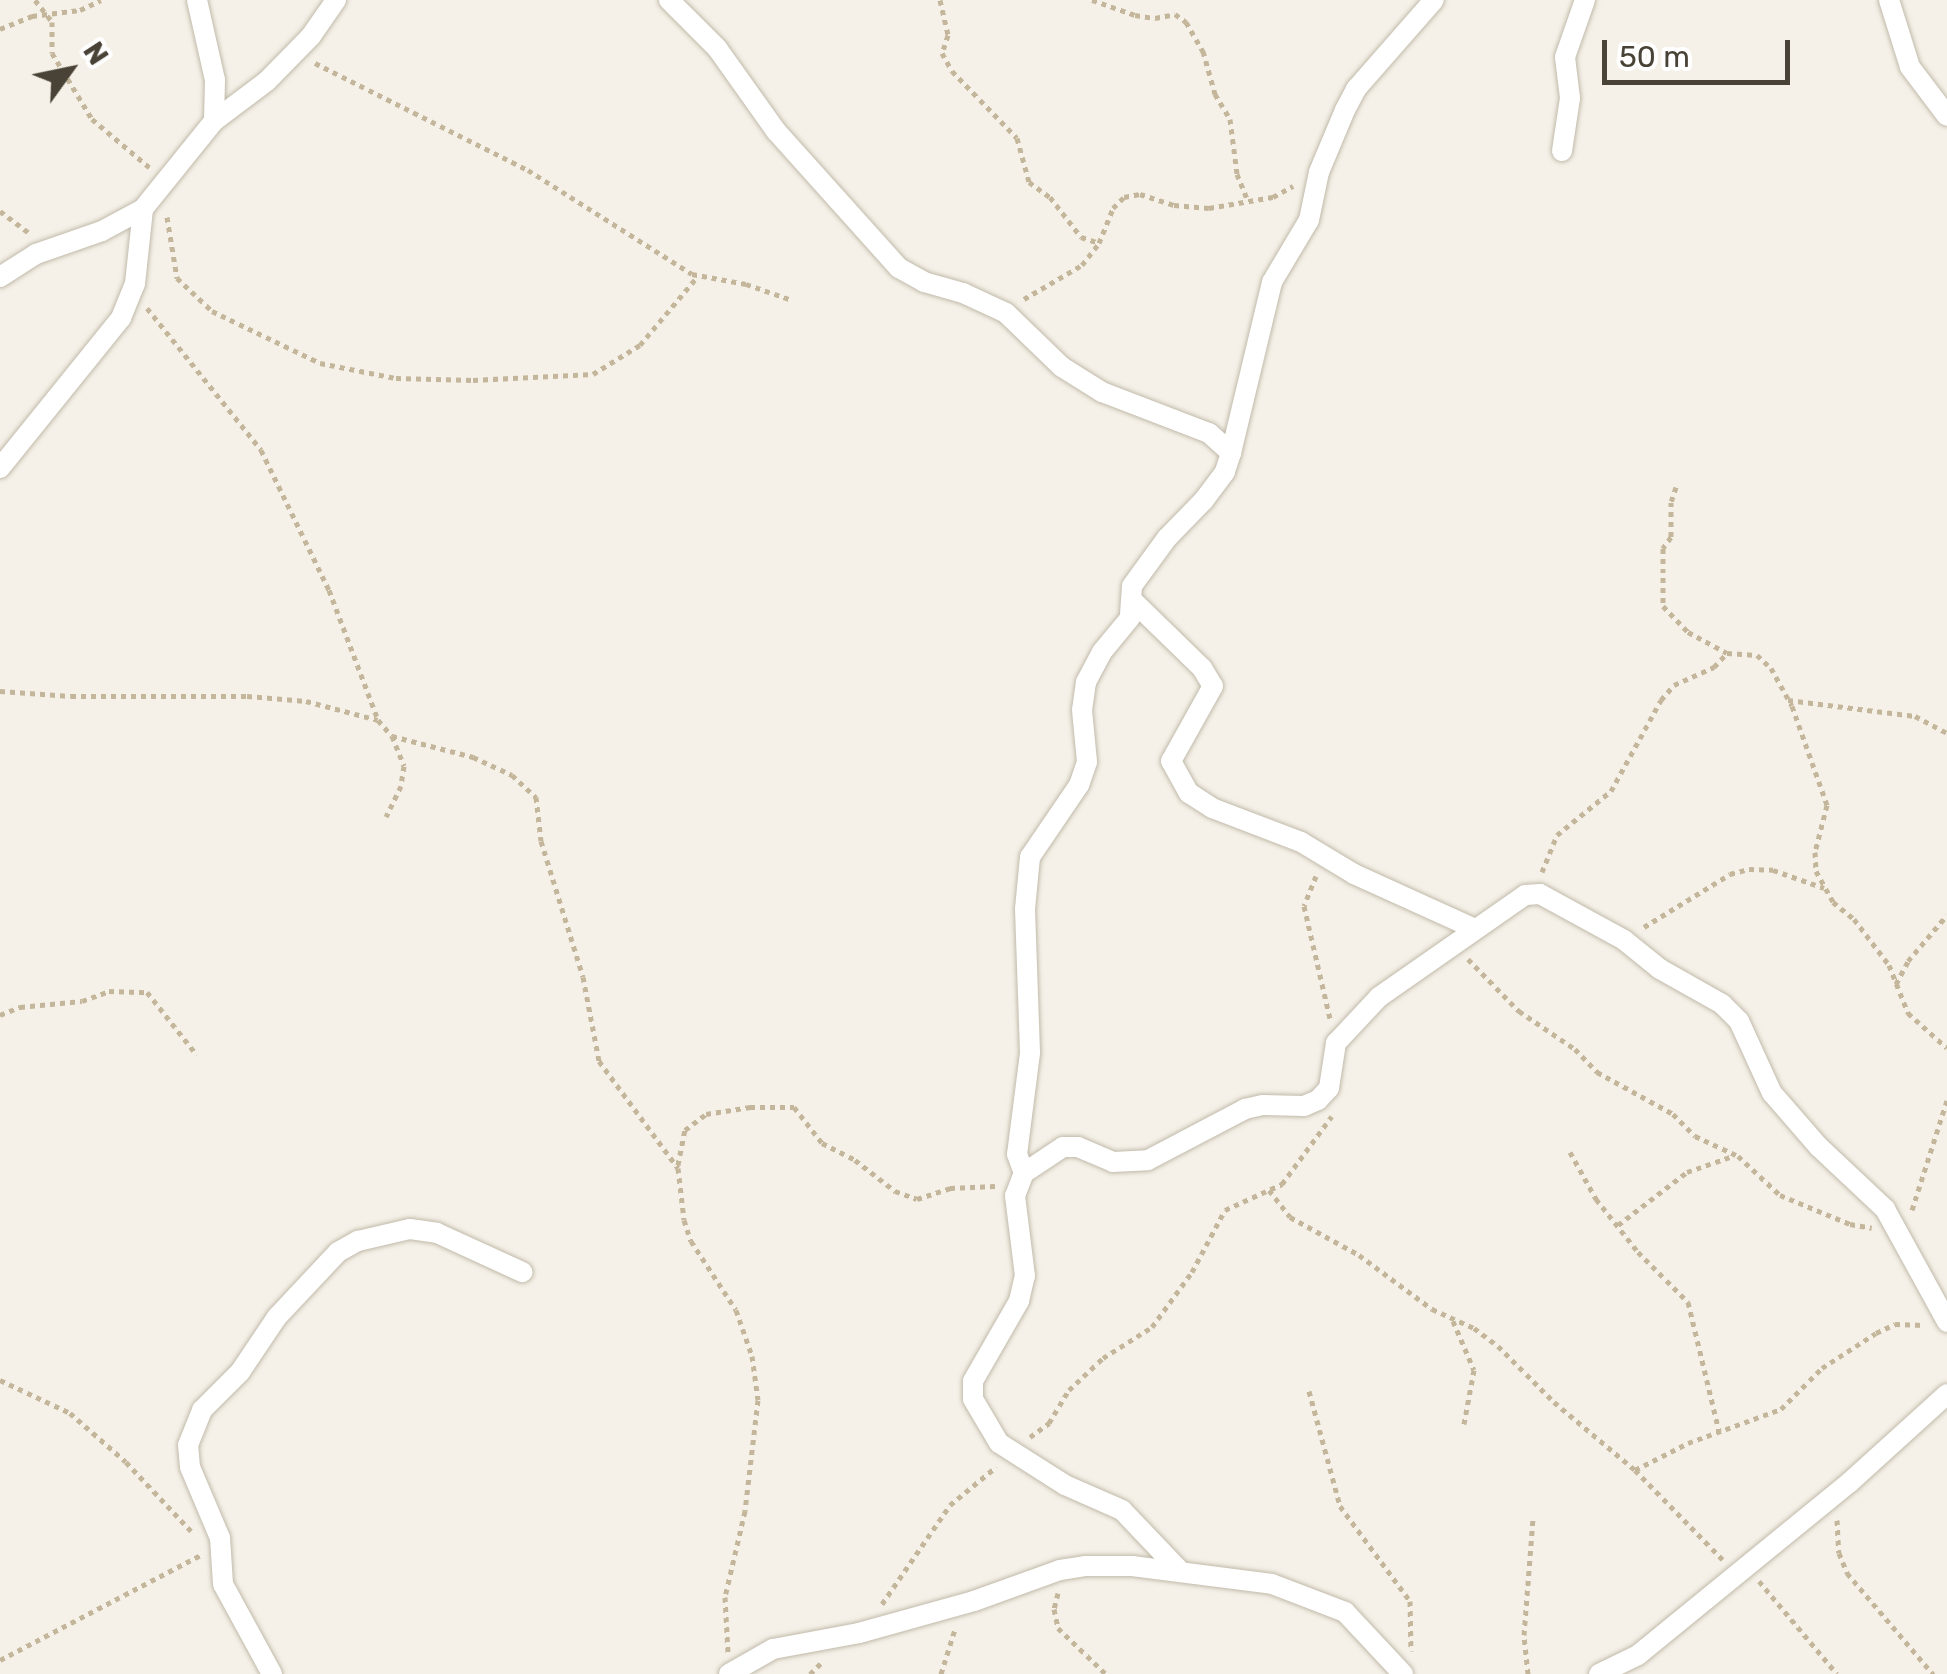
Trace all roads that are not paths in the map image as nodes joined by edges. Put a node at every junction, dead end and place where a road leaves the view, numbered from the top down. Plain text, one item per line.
1 (197, 0) edge
2 (336, 0) edge
3 (669, 0) edge
4 (1434, 0) edge
5 (1584, 0) edge
6 (1889, 0) edge
7 (1947, 116) edge
8 (214, 122) junction
9 (1562, 152) dead end
10 (143, 210) junction
11 (0, 276) edge
12 (1231, 454) junction
13 (0, 468) edge
14 (1133, 601) junction
15 (1467, 932) junction
16 (1024, 1174) junction
17 (522, 1272) dead end
18 (1940, 1324) edge
19 (1947, 1394) edge
20 (1180, 1571) junction
21 (1407, 1666) edge
22 (730, 1673) edge
23 (272, 1674) edge
24 (1599, 1674) edge

1 - 8 street
2 - 8 street
3 - 12 street
4 - 12 street
5 - 9 street
6 - 7 street
8 - 10 street
10 - 11 street
10 - 13 street
12 - 14 street
14 - 15 street
14 - 16 street
15 - 16 street
15 - 18 street
16 - 20 street
17 - 23 street
19 - 24 street
20 - 21 street
20 - 22 street

